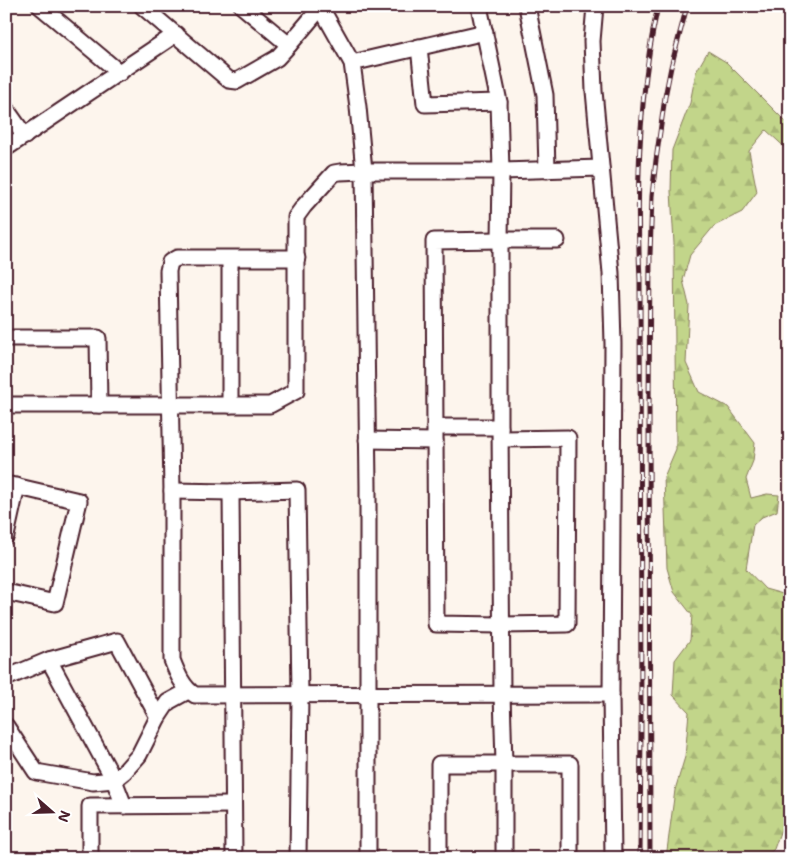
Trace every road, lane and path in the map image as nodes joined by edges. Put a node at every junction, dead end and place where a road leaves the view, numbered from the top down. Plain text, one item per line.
1 (40, 6) edge
2 (142, 6) edge
3 (242, 6) edge
4 (479, 6) edge
5 (527, 6) edge
6 (595, 6) edge
7 (321, 7) edge
8 (485, 32) junction
9 (176, 34) junction
10 (289, 45) junction
11 (419, 47) junction
12 (352, 63) junction
13 (120, 73) junction
14 (499, 102) junction
15 (6, 109) edge
16 (25, 136) junction
17 (6, 148) edge
18 (601, 168) junction
19 (547, 170) junction
20 (364, 171) junction
21 (501, 171) junction
22 (500, 240) junction
23 (557, 240) dead end
24 (296, 258) junction
25 (230, 259) junction
26 (6, 338) edge
27 (99, 404) junction
28 (6, 405) edge
29 (230, 405) junction
30 (171, 406) junction
31 (500, 433) junction
32 (435, 434) junction
33 (367, 440) junction
34 (12, 485) edge
35 (172, 491) junction
36 (232, 492) junction
37 (6, 536) edge
38 (6, 592) edge
39 (501, 625) junction
40 (49, 660) junction
41 (6, 678) edge
42 (188, 691) junction
43 (367, 694) junction
44 (502, 694) junction
45 (611, 694) junction
46 (233, 695) junction
47 (300, 695) junction
48 (158, 717) junction
49 (6, 726) edge
50 (504, 764) junction
51 (114, 780) junction
52 (233, 805) junction
53 (124, 806) junction
54 (90, 858) edge
55 (234, 858) edge
56 (298, 858) edge
57 (368, 858) edge
58 (439, 858) edge
59 (504, 858) edge
60 (570, 858) edge
61 (613, 858) edge

1 - 13 street
2 - 9 street
3 - 10 street
4 - 8 street
5 - 19 street
6 - 18 street
7 - 10 street
7 - 12 street
8 - 11 street
8 - 14 street
9 - 10 street
9 - 13 street
11 - 12 street
11 - 14 street
12 - 20 street
13 - 16 street
14 - 21 street
15 - 16 street
16 - 17 street
18 - 19 street
18 - 45 street
19 - 21 street
20 - 21 street
20 - 24 street
20 - 33 street
21 - 22 street
22 - 23 street
22 - 31 street
22 - 32 street
24 - 25 street
24 - 29 street
25 - 29 street
25 - 30 street
26 - 27 street
27 - 28 street
27 - 30 street
29 - 30 street
30 - 35 street
31 - 32 street
31 - 39 street
31 - 39 street
32 - 33 street
32 - 39 street
33 - 43 street
34 - 37 street
34 - 38 street
35 - 36 street
35 - 42 street
36 - 46 street
36 - 47 street
39 - 44 street
40 - 41 street
40 - 48 street
40 - 51 street
42 - 46 street
42 - 48 street
43 - 44 street
43 - 47 street
43 - 57 street
44 - 45 street
44 - 50 street
45 - 61 street
46 - 47 street
46 - 52 street
47 - 56 street
48 - 51 street
49 - 51 street
50 - 58 street
50 - 59 street
50 - 60 street
51 - 53 street
52 - 53 street
52 - 55 street
53 - 54 street

